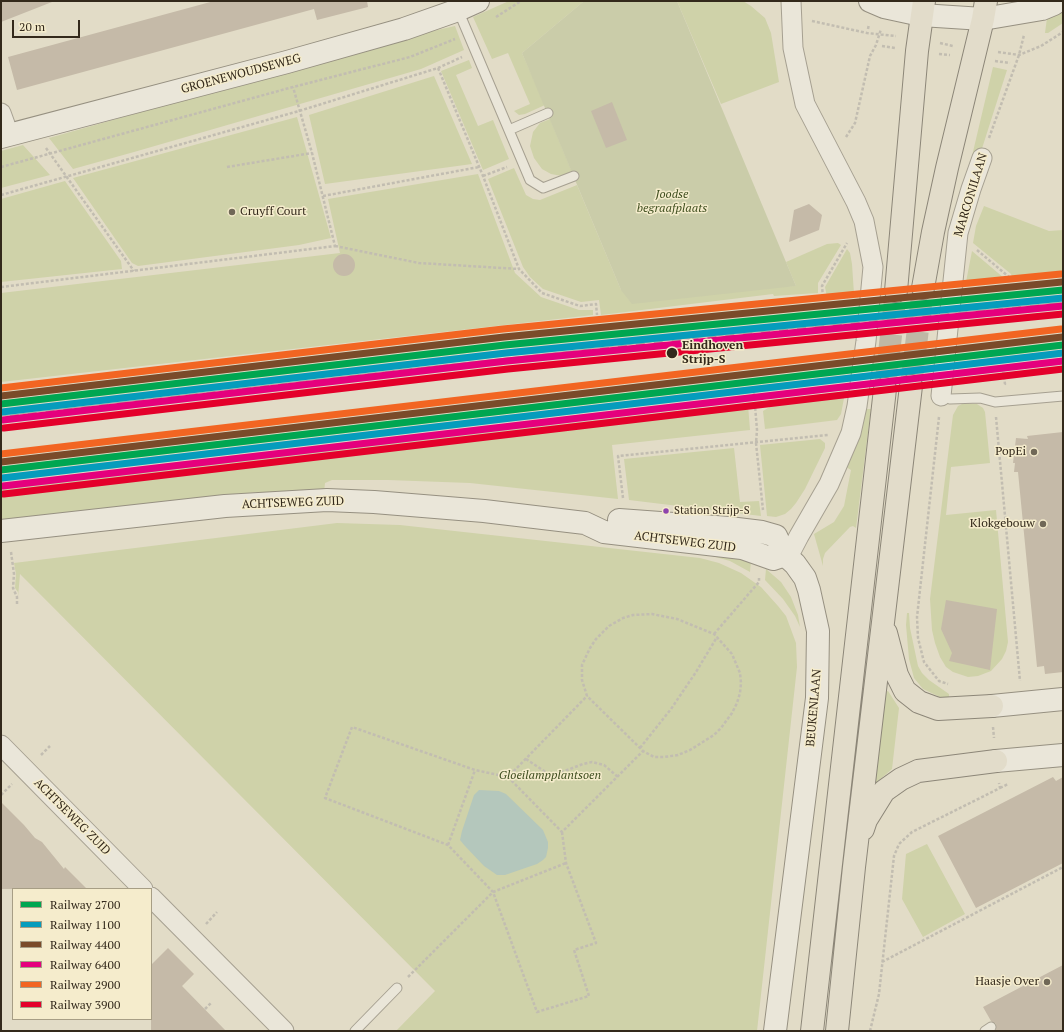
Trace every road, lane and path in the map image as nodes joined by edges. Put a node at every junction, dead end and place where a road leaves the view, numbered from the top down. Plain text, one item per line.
1 (478, 1) edge
2 (870, 1) edge
3 (1058, 1) edge
4 (791, 7) edge
5 (922, 8) edge
6 (458, 10) junction
7 (985, 10) edge
8 (1063, 32) edge
9 (1025, 34) dead end
10 (880, 35) junction
11 (898, 37) dead end
12 (882, 46) dead end
13 (902, 49) dead end
14 (476, 51) junction
15 (998, 52) dead end
16 (1019, 55) junction
17 (994, 61) dead end
18 (1010, 63) dead end
19 (438, 68) junction
20 (293, 87) dead end
21 (300, 111) junction
22 (1, 113) edge
23 (548, 113) dead end
24 (509, 130) junction
25 (5, 136) edge
26 (50, 153) dead end
27 (312, 153) junction
28 (830, 153) junction
29 (982, 158) joint
30 (522, 161) junction
31 (226, 167) dead end
32 (480, 167) junction
33 (947, 168) junction
34 (66, 176) junction
35 (483, 176) junction
36 (574, 176) dead end
37 (971, 189) junction
38 (1, 195) edge
39 (323, 196) junction
40 (335, 246) junction
41 (843, 248) dead end
42 (975, 248) dead end
43 (519, 269) junction
44 (134, 271) junction
45 (1, 287) edge
46 (923, 288) tunnel mouth
47 (896, 291) tunnel mouth
48 (825, 299) junction
49 (774, 302) dead end
50 (597, 315) dead end
51 (1003, 370) dead end
52 (964, 374) dead end
53 (956, 375) dead end
54 (910, 386) tunnel mouth
55 (885, 389) tunnel mouth
56 (754, 393) dead end
57 (941, 396) junction
58 (1063, 396) edge
59 (754, 399) junction
60 (995, 402) junction
61 (709, 403) dead end
62 (831, 434) dead end
63 (756, 443) junction
64 (624, 503) dead end
65 (764, 513) dead end
66 (1, 531) edge
67 (10, 550) dead end
68 (786, 556) junction
69 (759, 582) dead end
70 (17, 604) dead end
71 (883, 623) junction
72 (714, 634) junction
73 (717, 637) junction
74 (1020, 681) dead end
75 (953, 686) dead end
76 (587, 696) junction
77 (1063, 699) edge
78 (992, 706) junction
79 (1, 745) edge
80 (640, 748) junction
81 (644, 751) junction
82 (1063, 755) edge
83 (526, 759) junction
84 (996, 761) junction
85 (475, 770) junction
86 (508, 777) junction
87 (618, 777) junction
88 (4, 792) dead end
89 (1, 795) edge
90 (562, 832) junction
91 (448, 844) junction
92 (566, 862) junction
93 (854, 867) junction
94 (1063, 867) edge
95 (142, 888) edge
96 (493, 892) junction
97 (152, 898) edge
98 (882, 963) junction
99 (397, 988) joint
100 (212, 1002) dead end
101 (205, 1009) dead end
102 (284, 1031) edge
103 (355, 1031) edge
104 (775, 1031) edge
105 (812, 1031) edge
106 (837, 1031) edge
107 (870, 1031) edge

1 - 6 street, GROENEWOUDSEWEG
2 - 5 street
3 - 7 street
4 - 10 path
4 - 28 street
5 - 7 street
5 - 47 main road
6 - 14 lane
6 - 25 street, GROENEWOUDSEWEG
7 - 33 main road
8 - 16 path
9 - 16 path, MARCONILAAN
10 - 11 path
10 - 28 path
12 - 13 path
14 - 19 path
14 - 24 lane
15 - 16 path
16 - 29 path, MARCONILAAN
17 - 18 path
19 - 21 path
19 - 32 path
20 - 21 path
21 - 27 path
21 - 34 path
22 - 25 street
23 - 24 lane
24 - 30 lane
26 - 34 path
27 - 31 path
27 - 39 path
28 - 68 street
29 - 37 street, MARCONILAAN
30 - 35 path
30 - 36 lane
32 - 35 path
32 - 39 path
33 - 37 street
33 - 46 main road
34 - 38 path
34 - 44 path
35 - 43 path
37 - 57 street, MARCONILAAN
39 - 40 path
40 - 43 path
40 - 44 path
41 - 48 path
42 - 48 path, bridge
43 - 50 path
44 - 45 path
48 - 49 path
51 - 52 path
53 - 59 path, bridge
54 - 71 main road
55 - 105 main road
56 - 59 path
57 - 60 lane
57 - 75 path
58 - 60 lane
59 - 61 path
59 - 63 path
60 - 74 path
62 - 63 path
63 - 64 path
63 - 65 path
66 - 68 street, ACHTSEWEG ZUID
67 - 70 path
68 - 104 street, BEUKENLAAN
69 - 72 path
71 - 78 main road
71 - 93 main road
72 - 73 path
72 - 76 path
73 - 80 path
73 - 81 path
76 - 80 path
76 - 83 path
77 - 78 street
78 - 84 path
79 - 95 street, ACHTSEWEG ZUID
80 - 81 path
81 - 87 path
82 - 84 street
83 - 86 path
83 - 87 path
84 - 93 main road
84 - 98 path
85 - 86 path
85 - 91 path
85 - 91 path
86 - 90 path
87 - 90 path
88 - 89 path
90 - 92 path
91 - 96 path
92 - 96 path
92 - 96 path
93 - 106 main road
94 - 98 path
96 - 99 path
97 - 102 street
98 - 107 path
99 - 103 lane
100 - 101 path

